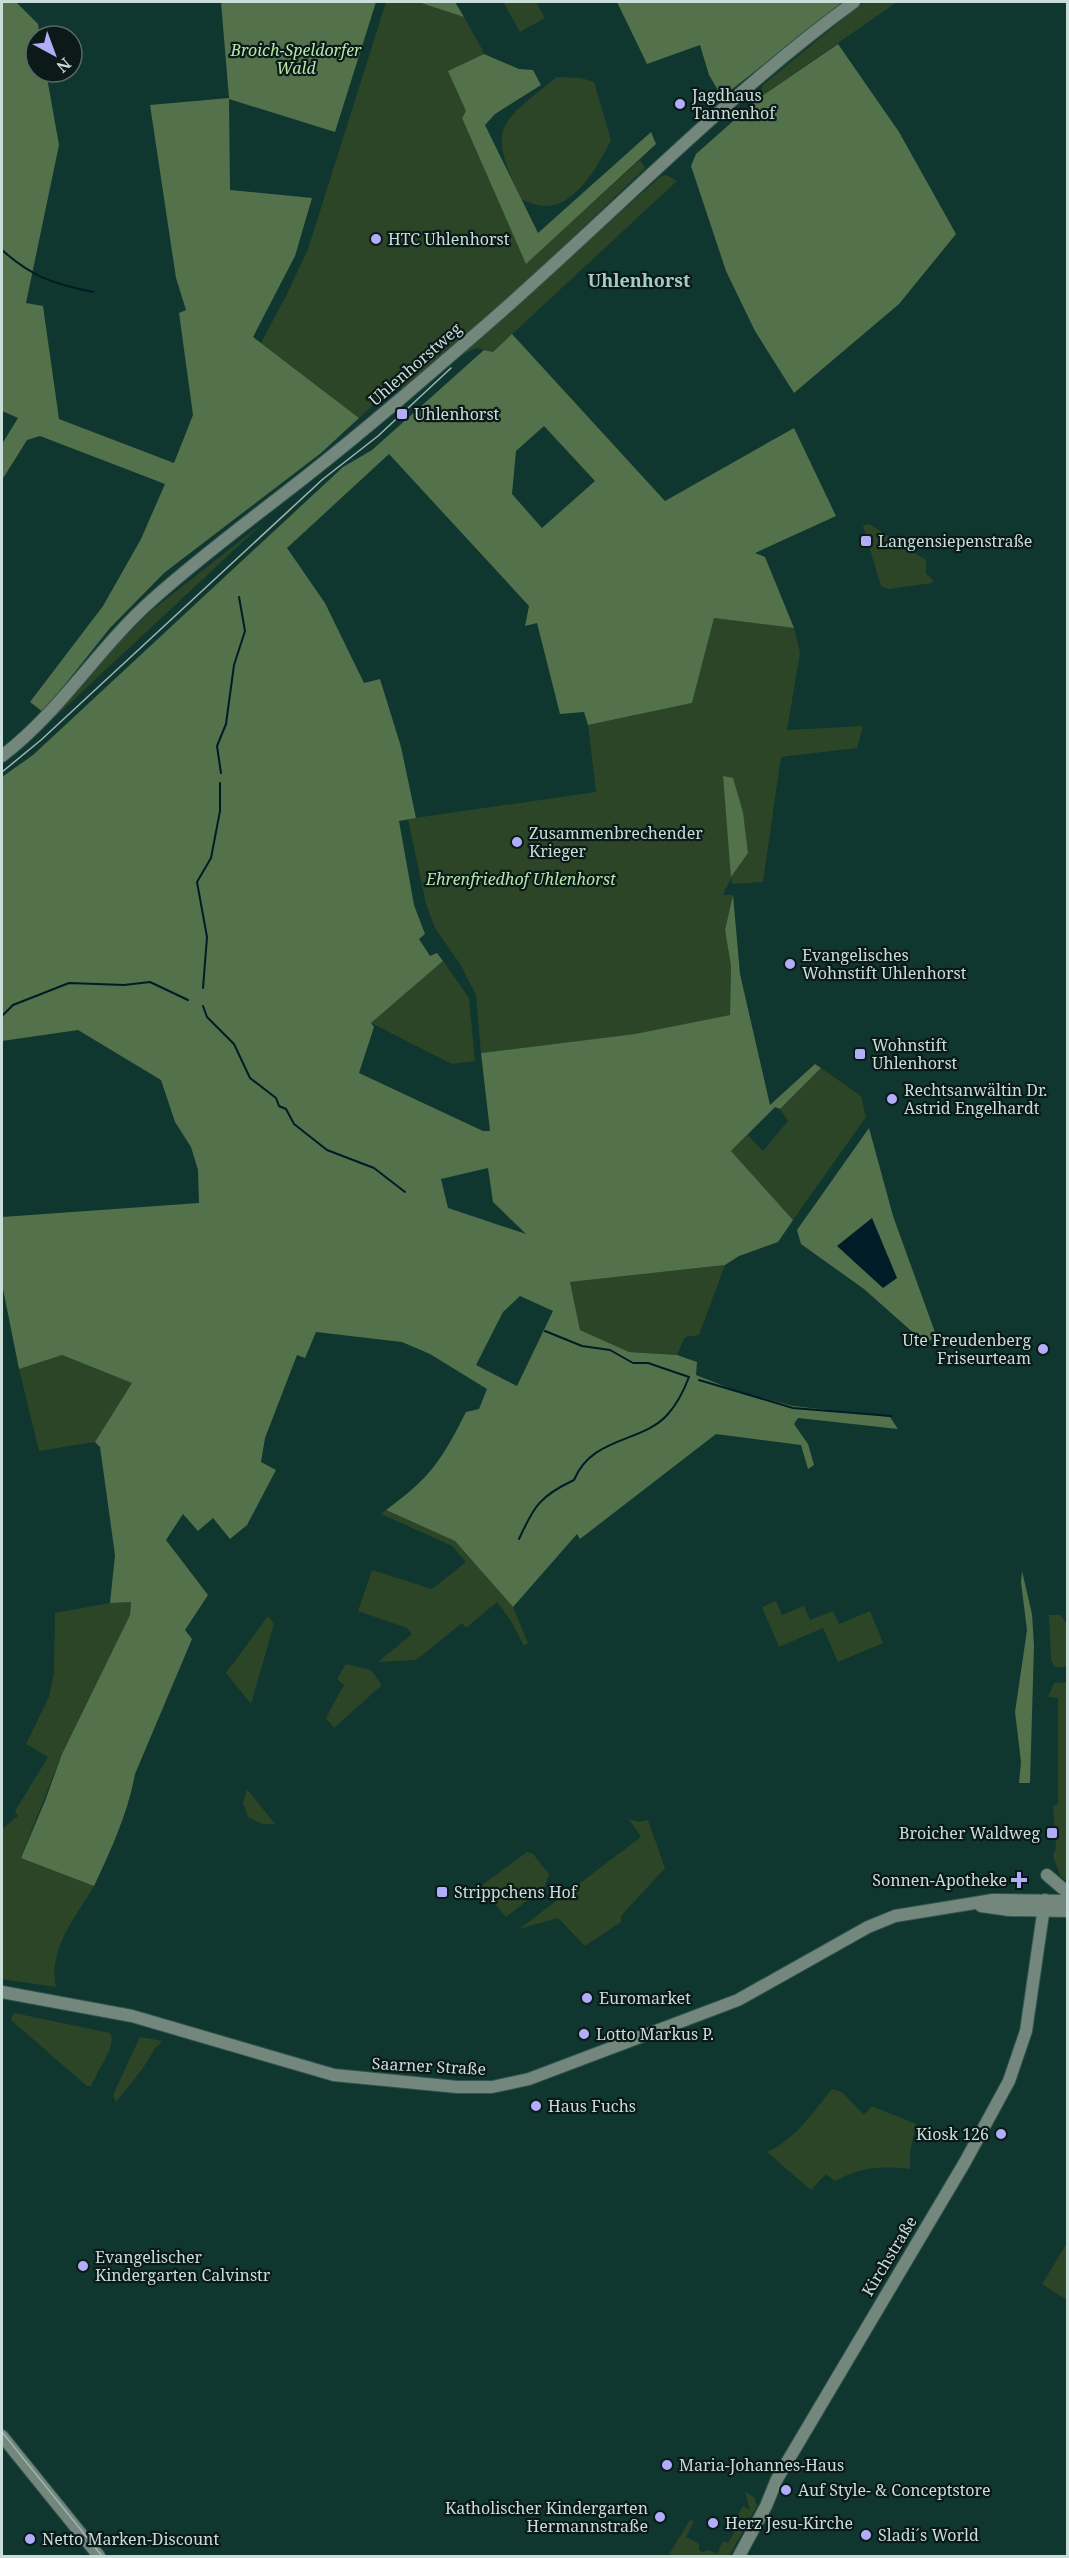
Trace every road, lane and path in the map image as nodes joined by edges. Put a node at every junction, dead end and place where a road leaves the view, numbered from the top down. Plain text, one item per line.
1 (854, 2) edge
2 (2, 756) edge
3 (1047, 1875) dead end
4 (1068, 1893) edge
5 (1068, 1901) edge
6 (1040, 1906) junction
7 (1068, 1911) edge
8 (2, 1992) edge
9 (2, 2436) edge
10 (99, 2556) edge
11 (739, 2556) edge

1 - 2 main road, Uhlenhorstweg
3 - 4 main road
5 - 6 main road, Saarner Straße
6 - 7 main road, Saarner Straße
6 - 8 main road, Saarner Straße
6 - 11 main road, Kirchstraße
9 - 10 main road

